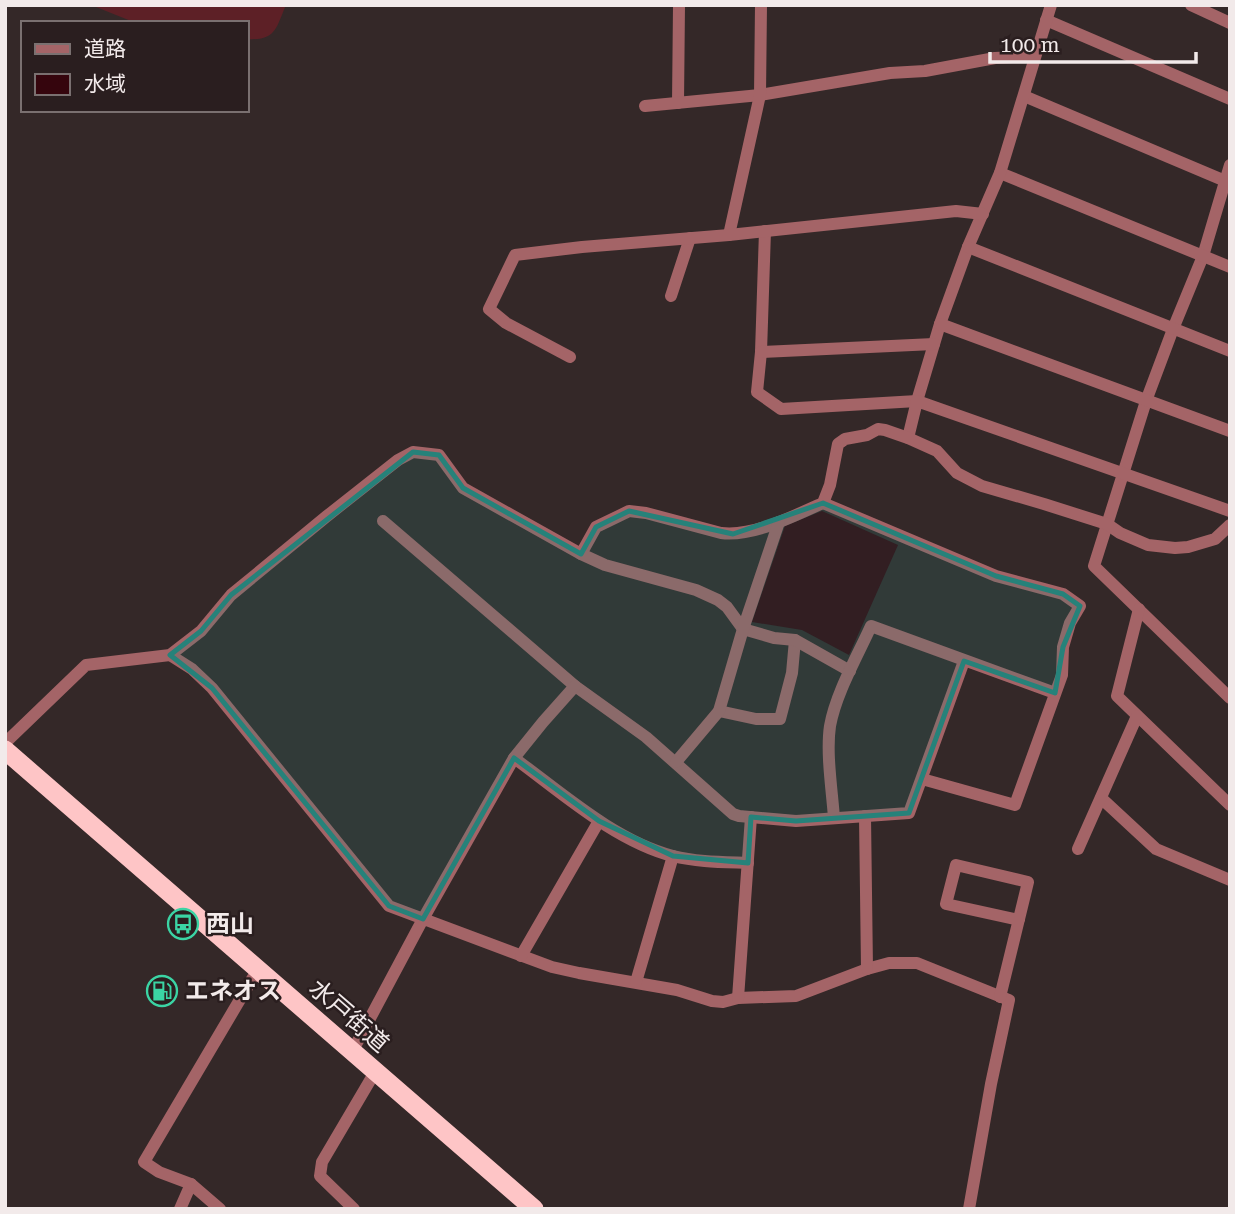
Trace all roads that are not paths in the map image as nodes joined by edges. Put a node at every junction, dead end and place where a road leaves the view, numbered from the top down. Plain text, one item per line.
1 (679, 5) edge
2 (761, 5) edge
3 (1051, 5) edge
4 (1191, 5) edge
5 (1046, 20) junction
6 (1230, 23) edge
7 (1035, 56) junction
8 (760, 95) junction
9 (1024, 96) junction
10 (1230, 99) edge
11 (678, 103) junction
12 (645, 106) dead end
13 (1230, 165) edge
14 (1000, 173) junction
15 (1227, 182) edge
16 (983, 214) junction
17 (765, 231) junction
18 (729, 235) junction
19 (690, 238) junction
20 (968, 247) junction
21 (1203, 256) junction
22 (1230, 267) edge
23 (671, 296) dead end
24 (940, 324) junction
25 (1173, 328) junction
26 (934, 344) junction
27 (1230, 351) edge
28 (761, 352) junction
29 (570, 357) dead end
30 (916, 401) junction
31 (1146, 401) junction
32 (1230, 431) edge
33 (908, 438) junction
34 (1123, 473) junction
35 (823, 503) junction
36 (1230, 512) edge
37 (383, 521) dead end
38 (779, 522) junction
39 (1107, 524) junction
40 (1230, 525) edge
41 (581, 554) junction
42 (1139, 609) junction
43 (743, 629) junction
44 (795, 640) junction
45 (170, 655) junction
46 (964, 661) junction
47 (850, 671) junction
48 (575, 686) junction
49 (1055, 693) junction
50 (1230, 698) edge
51 (719, 711) junction
52 (1138, 716) junction
53 (5, 743) edge
54 (5, 750) edge
55 (514, 758) junction
56 (676, 762) junction
57 (922, 779) junction
58 (1101, 799) junction
59 (1230, 805) edge
60 (866, 816) junction
61 (751, 817) junction
62 (834, 818) junction
63 (600, 821) junction
64 (1078, 849) dead end
65 (673, 856) junction
66 (748, 863) junction
67 (1230, 880) edge
68 (423, 919) junction
69 (1019, 920) junction
70 (521, 956) junction
71 (258, 969) junction
72 (867, 969) junction
73 (636, 982) junction
74 (1000, 997) junction
75 (738, 998) junction
76 (352, 1052) junction
77 (375, 1072) junction
78 (191, 1184) junction
79 (180, 1209) edge
80 (220, 1209) edge
81 (354, 1209) edge
82 (534, 1209) edge
83 (969, 1209) edge

1 - 11 street
2 - 8 street
3 - 5 street
4 - 6 street
5 - 7 street
5 - 10 street
7 - 8 street
7 - 9 street
8 - 11 street
8 - 18 street
9 - 14 street
9 - 15 street
11 - 12 street
13 - 15 street
14 - 16 street
14 - 21 street
15 - 21 street
16 - 17 street
16 - 20 street
17 - 18 street
17 - 28 street
18 - 19 street
19 - 23 street
19 - 29 street
20 - 24 street
20 - 25 street
21 - 22 street
21 - 25 street
24 - 26 street
24 - 31 street
25 - 27 street
25 - 31 street
26 - 28 street
26 - 30 street
28 - 30 street
30 - 33 street
30 - 34 street
31 - 32 street
31 - 34 street
33 - 35 street
33 - 39 street
34 - 36 street
34 - 39 street
35 - 38 street
35 - 49 street
37 - 48 street
38 - 41 street
38 - 43 street
39 - 40 street
39 - 42 street
41 - 43 street
41 - 45 street
42 - 50 street
42 - 52 street
43 - 44 street
43 - 51 street
44 - 47 street
44 - 51 street
45 - 53 street
45 - 68 street
46 - 47 street
46 - 49 street
46 - 57 street
47 - 62 street
48 - 55 street
48 - 56 street
49 - 57 street
51 - 56 street
52 - 58 street
52 - 59 street
54 - 71 highway, 水戸街道
55 - 63 street
55 - 68 street
56 - 61 street
57 - 60 street
58 - 64 street
58 - 67 street
60 - 62 street
60 - 72 street
61 - 62 street
61 - 66 street
63 - 65 street
63 - 70 street
65 - 66 street
65 - 73 street
66 - 75 street
68 - 70 street
68 - 76 street
69 - 69 street
69 - 74 street
70 - 73 street
71 - 76 highway, 水戸街道
71 - 78 street
72 - 74 street
72 - 75 street
73 - 75 street
74 - 83 street
76 - 77 highway, 水戸街道
77 - 81 street
77 - 82 highway, 水戸街道
78 - 79 street
78 - 80 street

